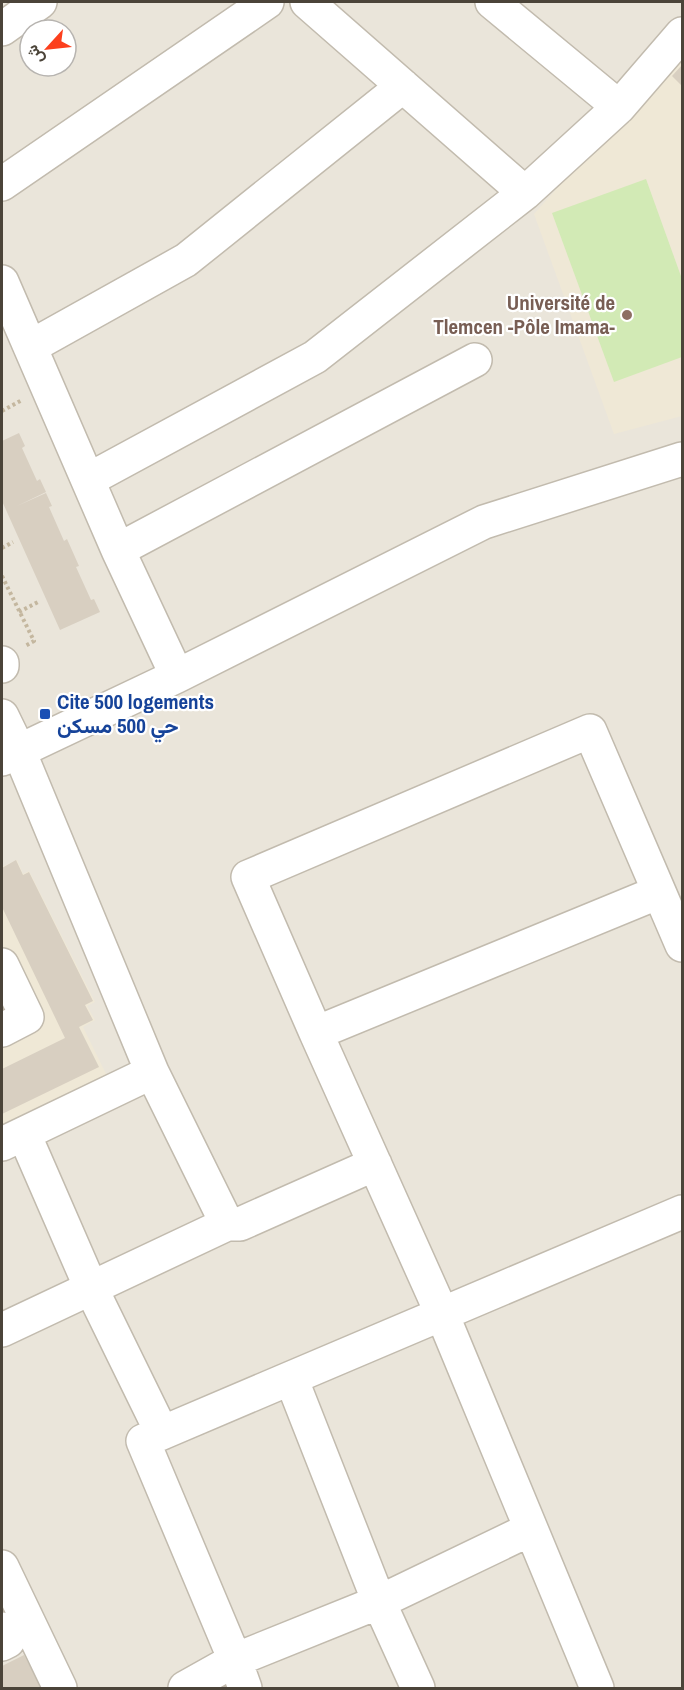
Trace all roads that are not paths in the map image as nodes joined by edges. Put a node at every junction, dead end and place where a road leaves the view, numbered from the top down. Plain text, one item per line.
1 (40, 2) edge
2 (267, 2) edge
3 (307, 2) edge
4 (492, 2) edge
5 (2, 29) edge
6 (682, 34) edge
7 (403, 86) junction
8 (619, 107) junction
9 (2, 184) edge
10 (525, 193) junction
11 (2, 282) edge
12 (30, 347) junction
13 (475, 360) dead end
14 (682, 459) edge
15 (88, 480) junction
16 (118, 550) junction
17 (177, 676) junction
18 (2, 716) edge
19 (10, 755) edge
20 (659, 892) junction
21 (682, 945) edge
22 (2, 965) edge
23 (2, 1030) edge
24 (316, 1033) junction
25 (152, 1072) junction
26 (13, 1139) edge
27 (375, 1164) junction
28 (682, 1212) edge
29 (227, 1224) junction
30 (91, 1288) junction
31 (442, 1314) junction
32 (2, 1330) edge
33 (291, 1378) junction
34 (162, 1433) junction
35 (531, 1529) junction
36 (2, 1567) edge
37 (379, 1602) junction
38 (9, 1622) edge
39 (2, 1644) edge
40 (240, 1674) edge
41 (60, 1689) edge
42 (184, 1689) edge
43 (418, 1689) edge
44 (597, 1689) edge

1 - 5 street
2 - 9 street
3 - 7 street
4 - 8 street
6 - 8 street
7 - 10 street
7 - 12 street
8 - 10 street
10 - 15 street
11 - 12 street
12 - 15 street
13 - 16 street
14 - 17 street
15 - 16 street
16 - 17 street
17 - 19 street
18 - 19 street
19 - 25 street
20 - 21 street
20 - 24 street
20 - 24 street
22 - 23 street
24 - 27 street
25 - 26 street
25 - 29 street
26 - 30 street
27 - 29 street
27 - 31 street
28 - 31 street
29 - 30 street
30 - 32 street
30 - 34 street
31 - 33 street
31 - 35 street
33 - 34 street
33 - 37 street
34 - 40 street
35 - 37 street
35 - 44 street
36 - 38 street
37 - 40 street
37 - 43 street
38 - 39 street
38 - 41 street
40 - 42 street

